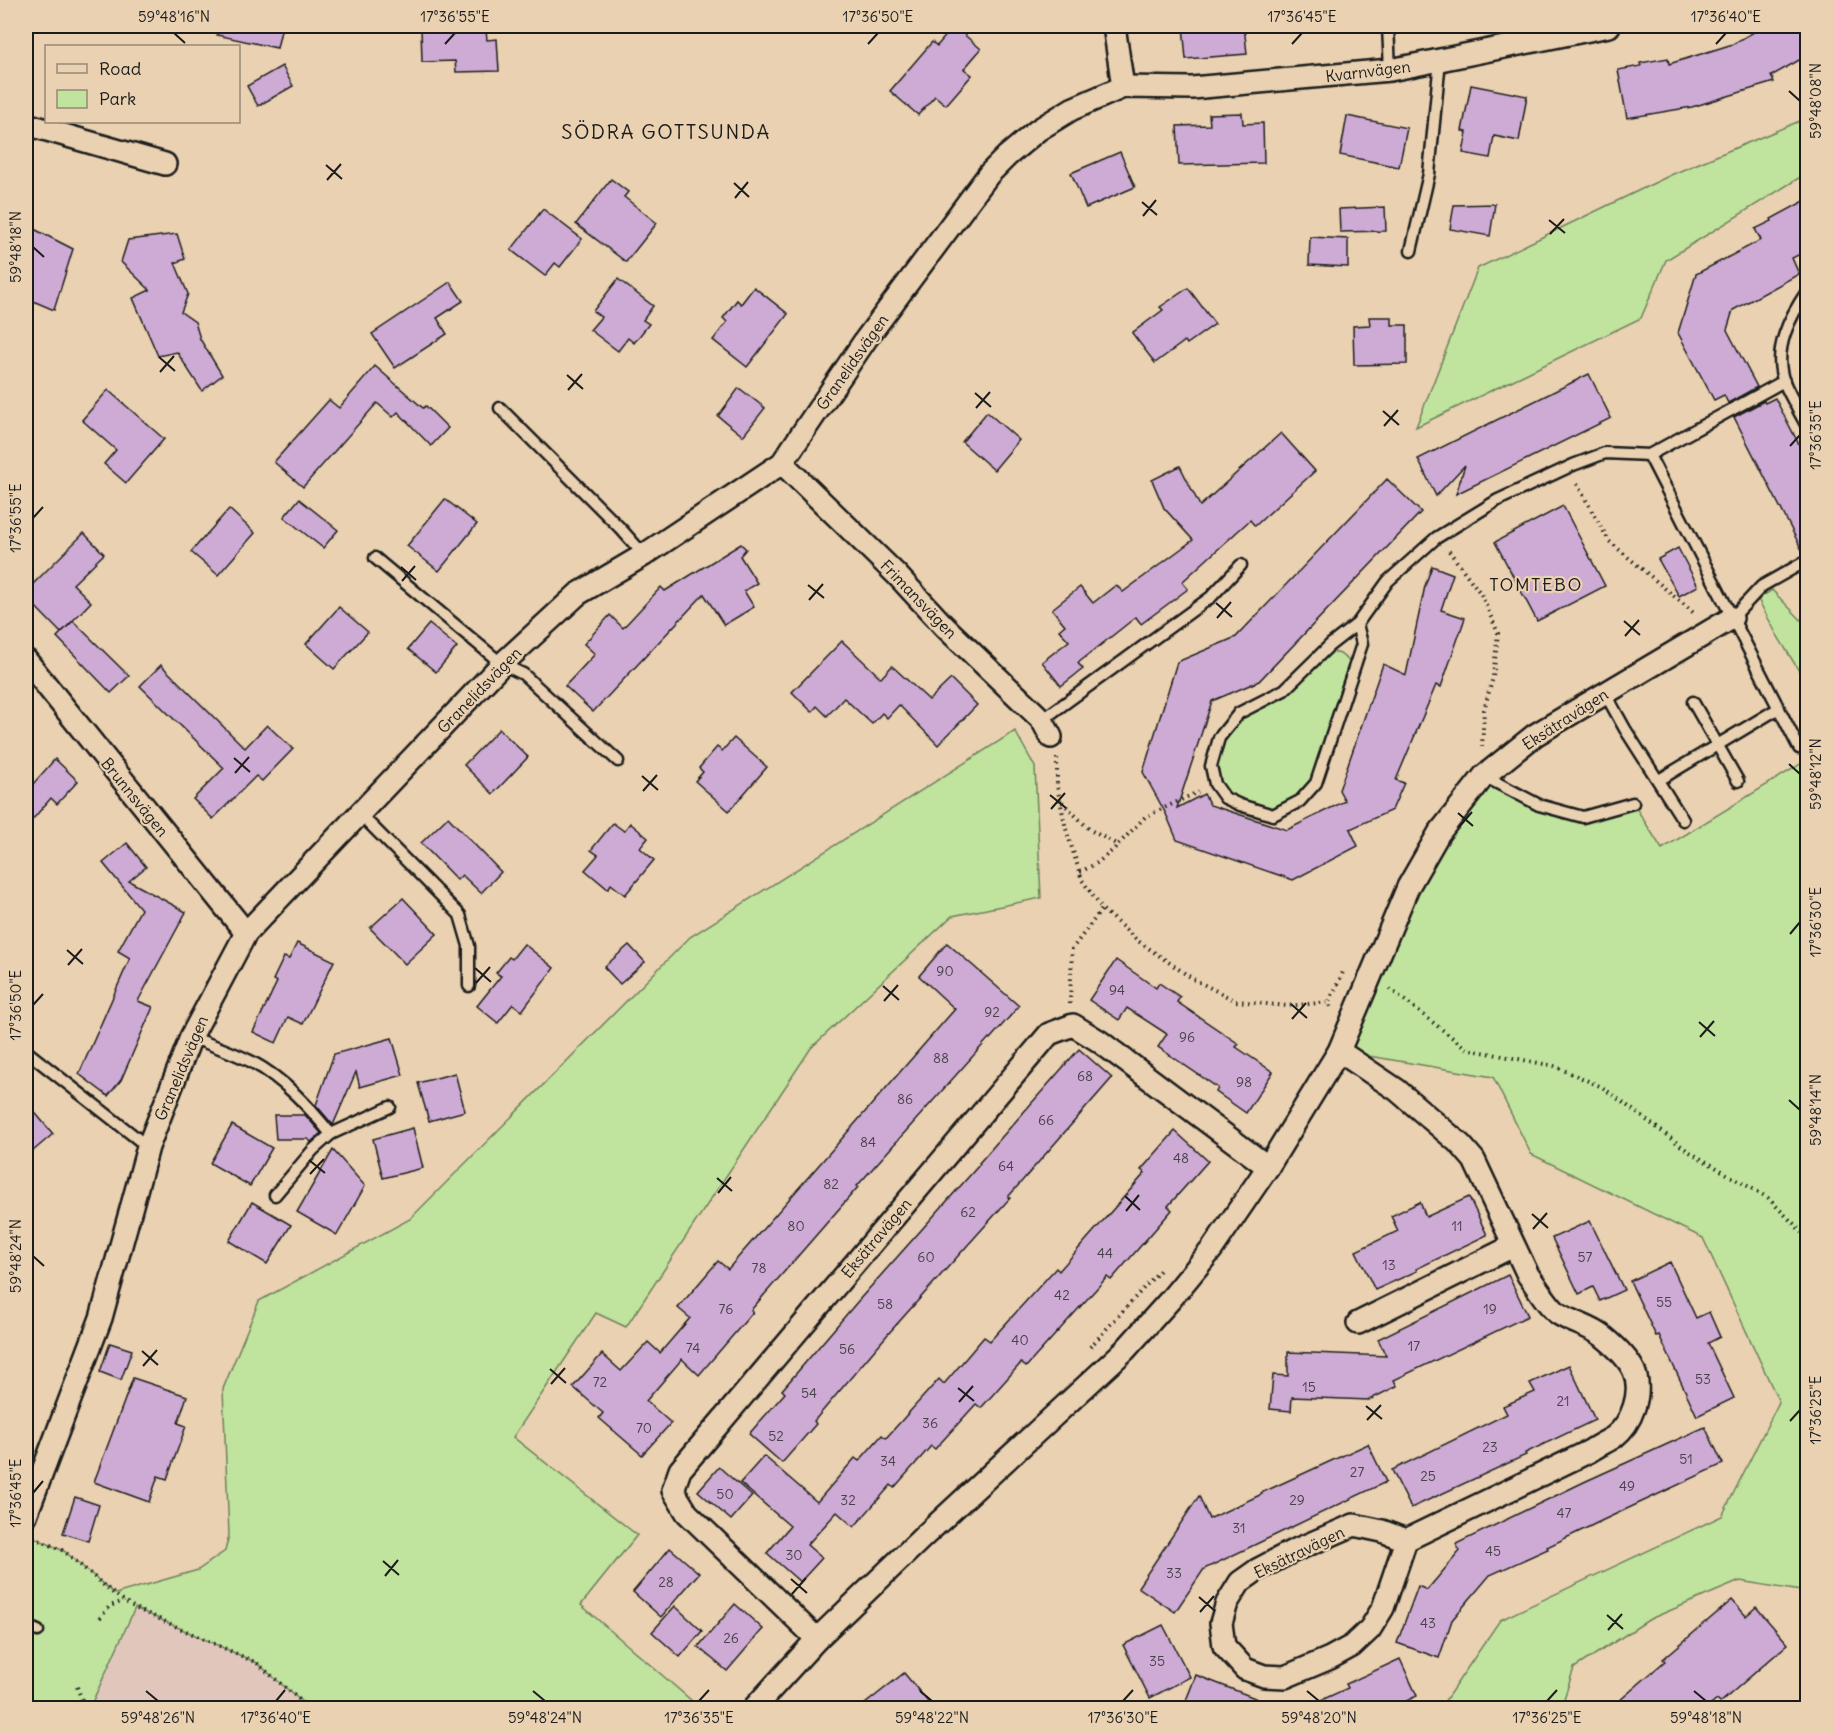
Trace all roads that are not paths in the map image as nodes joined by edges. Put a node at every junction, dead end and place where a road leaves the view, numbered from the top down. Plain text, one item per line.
1 (1114, 26) edge
2 (1388, 26) edge
3 (1610, 26) edge
4 (1440, 60) junction
5 (1390, 70) junction
6 (1123, 87) junction
7 (26, 124) edge
8 (165, 164) dead end
9 (1411, 251) dead end
10 (1808, 290) edge
11 (1784, 381) junction
12 (500, 408) dead end
13 (1808, 428) edge
14 (1649, 455) junction
15 (782, 463) junction
16 (644, 555) junction
17 (375, 558) dead end
18 (1808, 560) edge
19 (1241, 564) dead end
20 (1732, 618) junction
21 (1357, 624) junction
22 (26, 660) edge
23 (502, 664) junction
24 (1605, 693) junction
25 (1693, 702) dead end
26 (1779, 708) junction
27 (1047, 728) joint
28 (1718, 745) junction
29 (1799, 748) dead end
30 (618, 761) dead end
31 (1484, 777) junction
32 (1659, 780) junction
33 (1738, 781) dead end
34 (1633, 803) dead end
35 (360, 814) junction
36 (1683, 820) dead end
37 (246, 933) junction
38 (469, 986) dead end
39 (191, 1037) junction
40 (26, 1051) edge
41 (1339, 1051) junction
42 (390, 1107) dead end
43 (331, 1134) junction
44 (148, 1147) junction
45 (1268, 1167) junction
46 (275, 1195) dead end
47 (1513, 1246) junction
48 (1358, 1323) dead end
49 (26, 1515) edge
50 (1406, 1540) junction
51 (26, 1626) edge
52 (38, 1631) dead end
53 (818, 1639) junction
54 (754, 1708) edge

1 - 6 street
2 - 5 lane
3 - 4 street, Kvarnvägen
4 - 5 street, Kvarnvägen
4 - 9 lane
5 - 6 street, Kvarnvägen
6 - 15 street, Granelidsvägen
7 - 8 street
10 - 11 lane
11 - 13 lane
11 - 14 lane
12 - 16 lane
14 - 20 lane
14 - 21 lane
15 - 16 street, Granelidsvägen
15 - 27 street, Frimansvägen
16 - 23 street, Granelidsvägen
17 - 23 lane
18 - 20 lane
19 - 27 lane
20 - 24 street, Eksätravägen
20 - 26 lane
21 - 21 lane
22 - 37 street, Brunnsvägen
23 - 30 lane
23 - 35 street, Granelidsvägen
24 - 31 street, Eksätravägen
24 - 32 lane
25 - 28 lane
26 - 28 lane
26 - 29 lane
28 - 32 lane
28 - 33 lane
31 - 34 lane
31 - 41 street, Eksätravägen
32 - 36 lane
35 - 37 street, Granelidsvägen
35 - 38 lane
37 - 39 street, Granelidsvägen
39 - 43 lane
39 - 44 street, Granelidsvägen
40 - 44 lane
41 - 45 street, Eksätravägen
41 - 47 street
42 - 43 lane
43 - 46 lane
44 - 49 street, Granelidsvägen
45 - 53 street, Eksätravägen
45 - 53 street, Eksätravägen
47 - 48 street
47 - 50 street
50 - 50 street, Eksätravägen
51 - 52 lane
53 - 54 street, Eksätravägen

